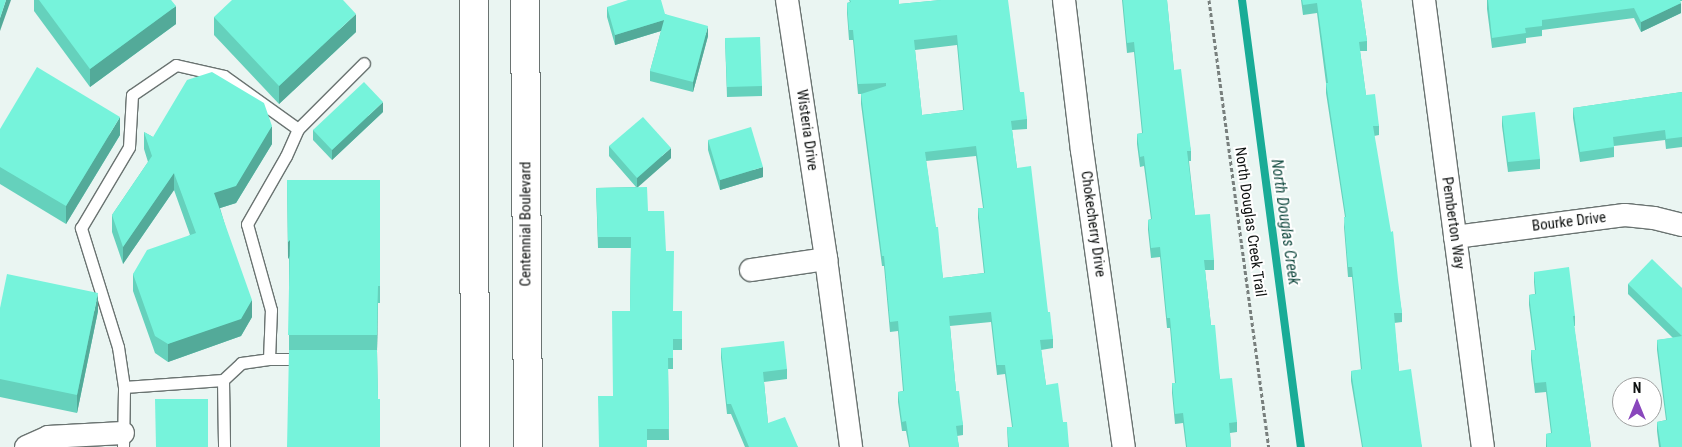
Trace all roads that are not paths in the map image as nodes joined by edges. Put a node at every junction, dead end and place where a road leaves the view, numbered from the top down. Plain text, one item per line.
1 (474, 0) edge
2 (525, 0) edge
3 (788, 0) edge
4 (1064, 0) edge
5 (1424, 0) edge
6 (364, 63) dead end
7 (298, 129) junction
8 (1682, 225) edge
9 (1455, 237) junction
10 (826, 259) junction
11 (751, 270) dead end
12 (269, 359) junction
13 (316, 359) edge
14 (223, 380) junction
15 (124, 387) junction
16 (123, 440) edge
17 (26, 447) edge
18 (224, 447) edge
19 (475, 447) edge
20 (528, 447) edge
21 (851, 447) edge
22 (1124, 447) edge
23 (1483, 447) edge

1 - 19 main road
2 - 20 main road, Centennial Boulevard
3 - 10 street, Wisteria Drive
4 - 22 street, Chokecherry Drive
5 - 9 street, Pemberton Way
6 - 7 lane
7 - 12 lane
7 - 15 lane
8 - 9 street, Bourke Drive
9 - 23 street, Pemberton Way
10 - 11 street
10 - 21 street, Wisteria Drive
12 - 13 lane
12 - 14 lane
14 - 15 lane
14 - 18 lane
15 - 16 lane
16 - 17 street

